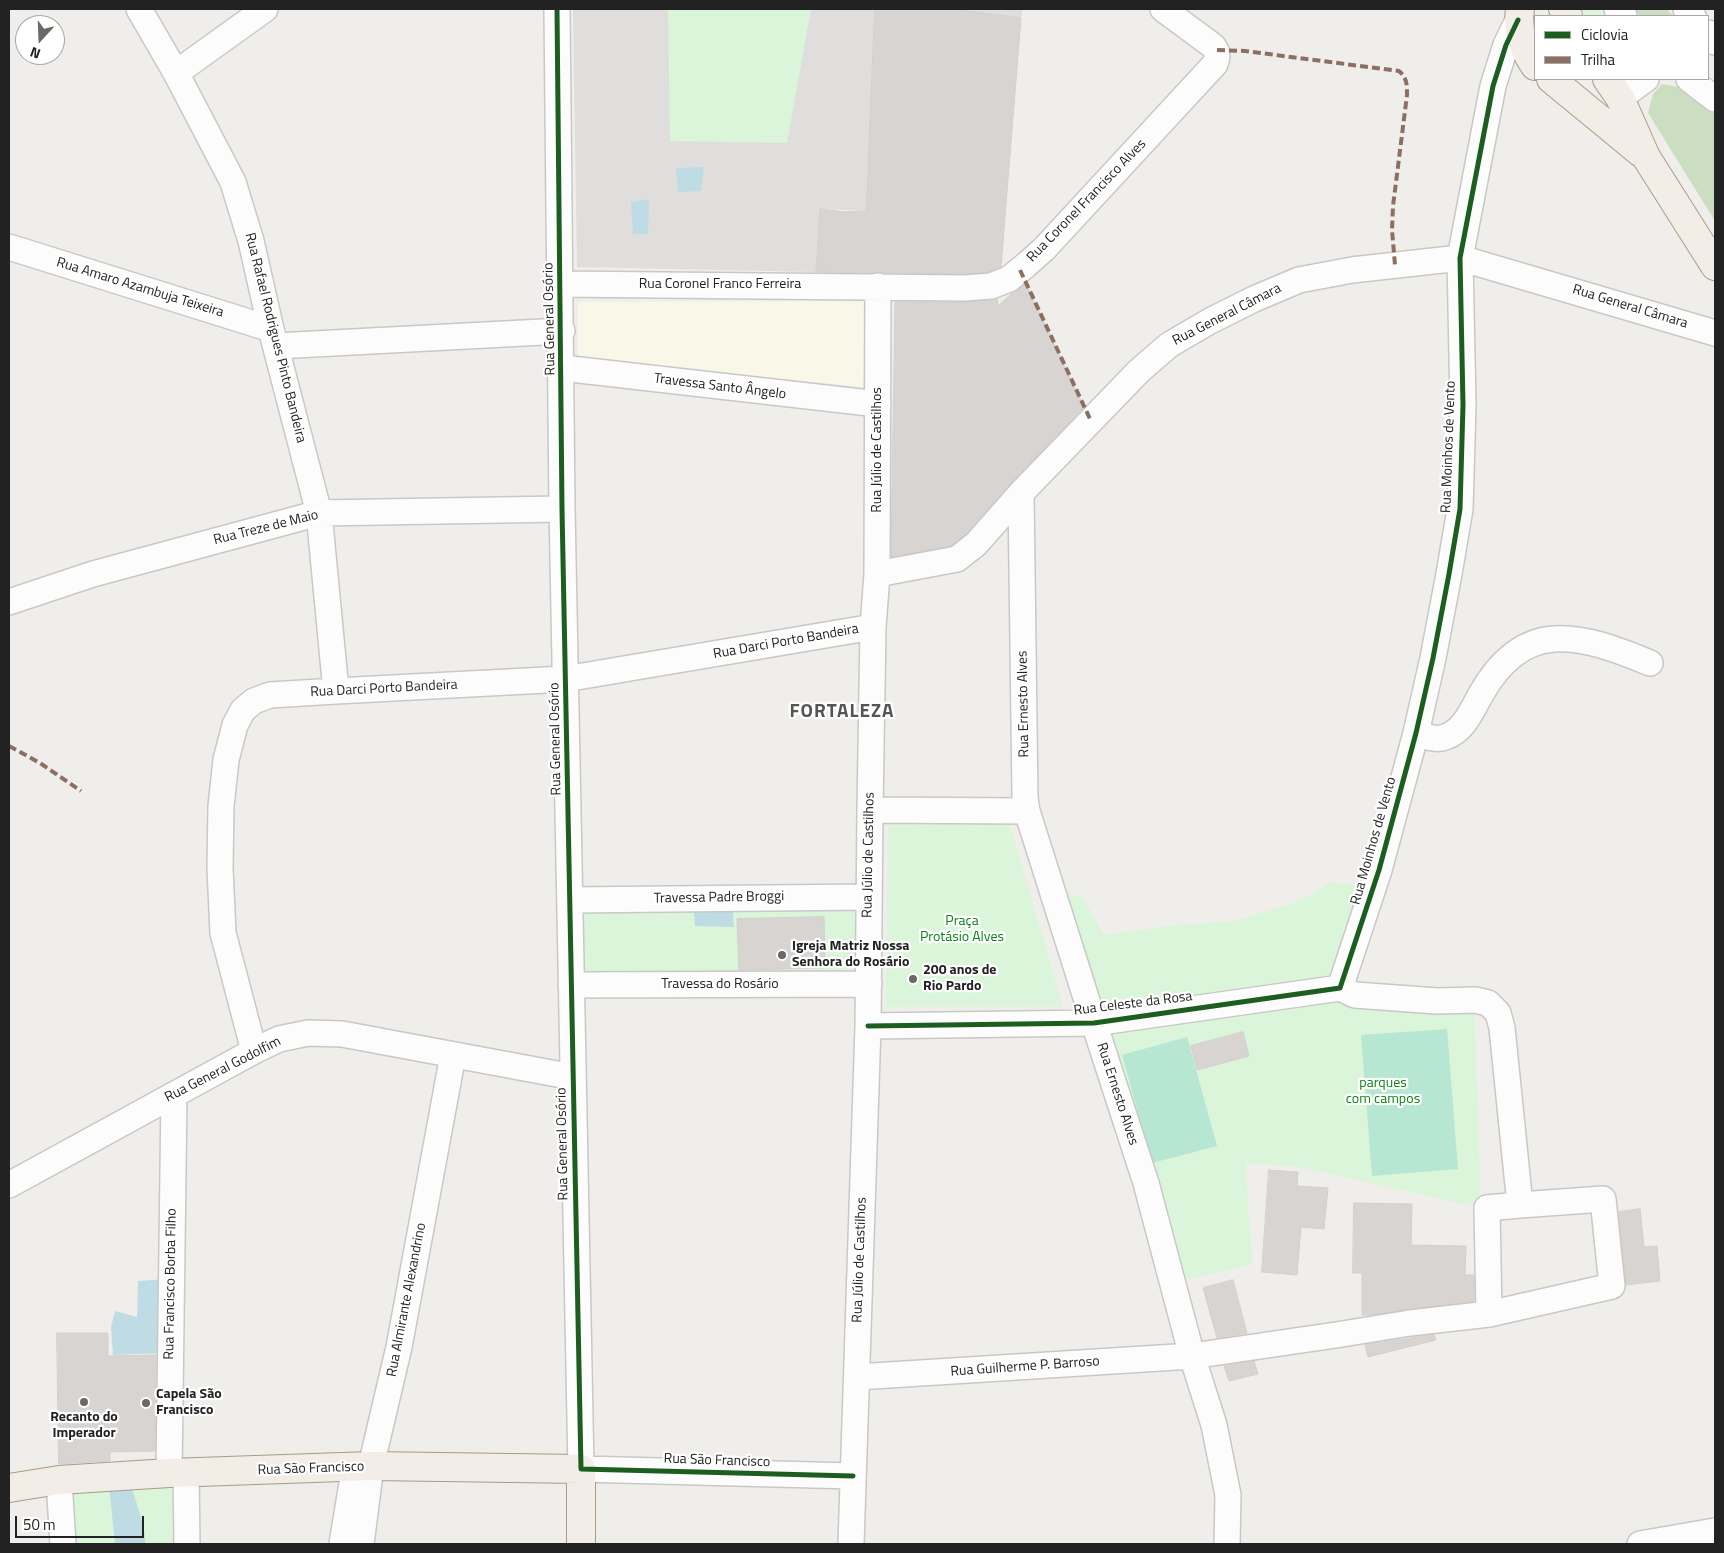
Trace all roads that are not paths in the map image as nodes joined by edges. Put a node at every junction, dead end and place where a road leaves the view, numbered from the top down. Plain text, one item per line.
1 (139, 9) edge
2 (265, 9) edge
3 (557, 9) edge
4 (1163, 9) edge
5 (1521, 12) edge
6 (1534, 62) edge
7 (1534, 70) edge
8 (176, 73) junction
9 (1552, 80) edge
10 (1642, 80) edge
11 (1690, 80) edge
12 (1492, 86) junction
13 (1614, 88) edge
14 (1715, 99) edge
15 (1588, 110) junction
16 (1646, 157) junction
17 (9, 247) edge
18 (1460, 258) junction
19 (1715, 266) edge
20 (561, 284) junction
21 (878, 286) junction
22 (562, 331) junction
23 (1715, 333) edge
24 (274, 338) junction
25 (562, 368) junction
26 (878, 404) junction
27 (1021, 493) junction
28 (562, 509) junction
29 (319, 513) junction
30 (876, 574) junction
31 (9, 602) edge
32 (874, 627) junction
33 (1650, 663) dead end
34 (565, 679) junction
35 (336, 690) junction
36 (1416, 733) junction
37 (870, 810) junction
38 (1027, 810) junction
39 (868, 897) junction
40 (570, 900) junction
41 (869, 984) junction
42 (571, 986) junction
43 (1340, 988) junction
44 (1094, 1023) junction
45 (868, 1026) junction
46 (254, 1051) junction
47 (453, 1055) junction
48 (573, 1077) junction
49 (174, 1095) junction
50 (9, 1185) edge
51 (1520, 1205) junction
52 (1489, 1314) junction
53 (1192, 1356) junction
54 (857, 1377) junction
55 (363, 1467) junction
56 (581, 1469) junction
57 (177, 1473) junction
58 (853, 1476) junction
59 (59, 1480) junction
60 (9, 1488) edge
61 (1715, 1531) edge
62 (63, 1544) edge
63 (187, 1544) edge
64 (342, 1544) edge
65 (361, 1544) edge
66 (582, 1544) edge
67 (851, 1544) edge
68 (1227, 1544) edge
69 (1640, 1544) edge

1 - 8 street, Rua Rafael Rodrigues Pinto Bandeira
2 - 8 street
3 - 20 street, Rua General Osório
4 - 21 street, Rua Coronel Francisco Alves
5 - 6 main road
5 - 12 street, Rua Moinhos de Vento
7 - 12 street
8 - 24 street, Rua Rafael Rodrigues Pinto Bandeira
9 - 15 main road
10 - 13 street
11 - 14 street
12 - 18 street, Rua Moinhos de Vento
13 - 15 main road
13 - 16 main road
15 - 16 main road
16 - 19 main road
17 - 24 street, Rua Amaro Azambuja Teixeira
18 - 23 street, Rua General Câmara
18 - 27 street, Rua General Câmara
18 - 36 street, Rua Moinhos de Vento
20 - 21 street, Rua Coronel Franco Ferreira
20 - 22 street, Rua General Osório
21 - 26 street, Rua Júlio de Castilhos
22 - 24 street
22 - 25 street, Rua General Osório
24 - 29 street, Rua Rafael Rodrigues Pinto Bandeira
25 - 26 street, Travessa Santo Ângelo
25 - 28 street, Rua General Osório
26 - 30 street, Rua Júlio de Castilhos
27 - 30 street, Rua General Câmara
27 - 38 street, Rua Ernesto Alves
28 - 29 street, Rua Treze de Maio
28 - 34 street, Rua General Osório
29 - 31 street, Rua Treze de Maio
29 - 35 street, Rua Rafael Rodrigues Pinto Bandeira
30 - 32 street, Rua Júlio de Castilhos
32 - 34 street, Rua Darci Porto Bandeira
32 - 37 street, Rua Júlio de Castilhos
33 - 36 street
34 - 35 street, Rua Darci Porto Bandeira
34 - 40 street, Rua General Osório
35 - 46 street, Rua Darci Porto Bandeira
36 - 43 street, Rua Moinhos de Vento
37 - 38 street
37 - 39 street, Rua Júlio de Castilhos
38 - 44 street, Rua Ernesto Alves
39 - 40 street, Travessa Padre Broggi
39 - 41 street, Rua Júlio de Castilhos
40 - 42 street, Rua General Osório
41 - 42 street, Travessa do Rosário
41 - 45 street, Rua Júlio de Castilhos
42 - 48 street, Rua General Osório
43 - 44 street, Rua Celeste da Rosa
43 - 51 street
44 - 45 street, Rua Celeste da Rosa
44 - 53 street, Rua Ernesto Alves
45 - 54 street, Rua Júlio de Castilhos
46 - 47 street, Rua General Godolfim
46 - 49 street, Rua General Godolfim
47 - 48 street, Rua General Godolfim
47 - 55 street, Rua Almirante Alexandrino
48 - 56 street, Rua General Osório
49 - 50 street, Rua General Godolfim
49 - 57 street, Rua Francisco Borba Filho
51 - 52 street
51 - 52 street, Rua Guilherme P. Barroso
52 - 53 street, Rua Guilherme P. Barroso
53 - 54 street, Rua Guilherme P. Barroso
53 - 68 street, Rua Ernesto Alves
54 - 58 street, Rua Júlio de Castilhos
55 - 56 main road, Rua São Francisco
55 - 57 main road, Rua São Francisco
55 - 64 street, Rua Almirante Alexandrino
55 - 65 street, Rua Almirante Alexandrino
56 - 58 street, Rua São Francisco
56 - 66 main road, Rua General Osório
57 - 59 main road, Rua São Francisco
57 - 63 street, Rua Francisco Borba Filho
58 - 67 street, Rua Júlio de Castilhos
59 - 60 main road, Rua São Francisco
59 - 62 street
61 - 69 street

